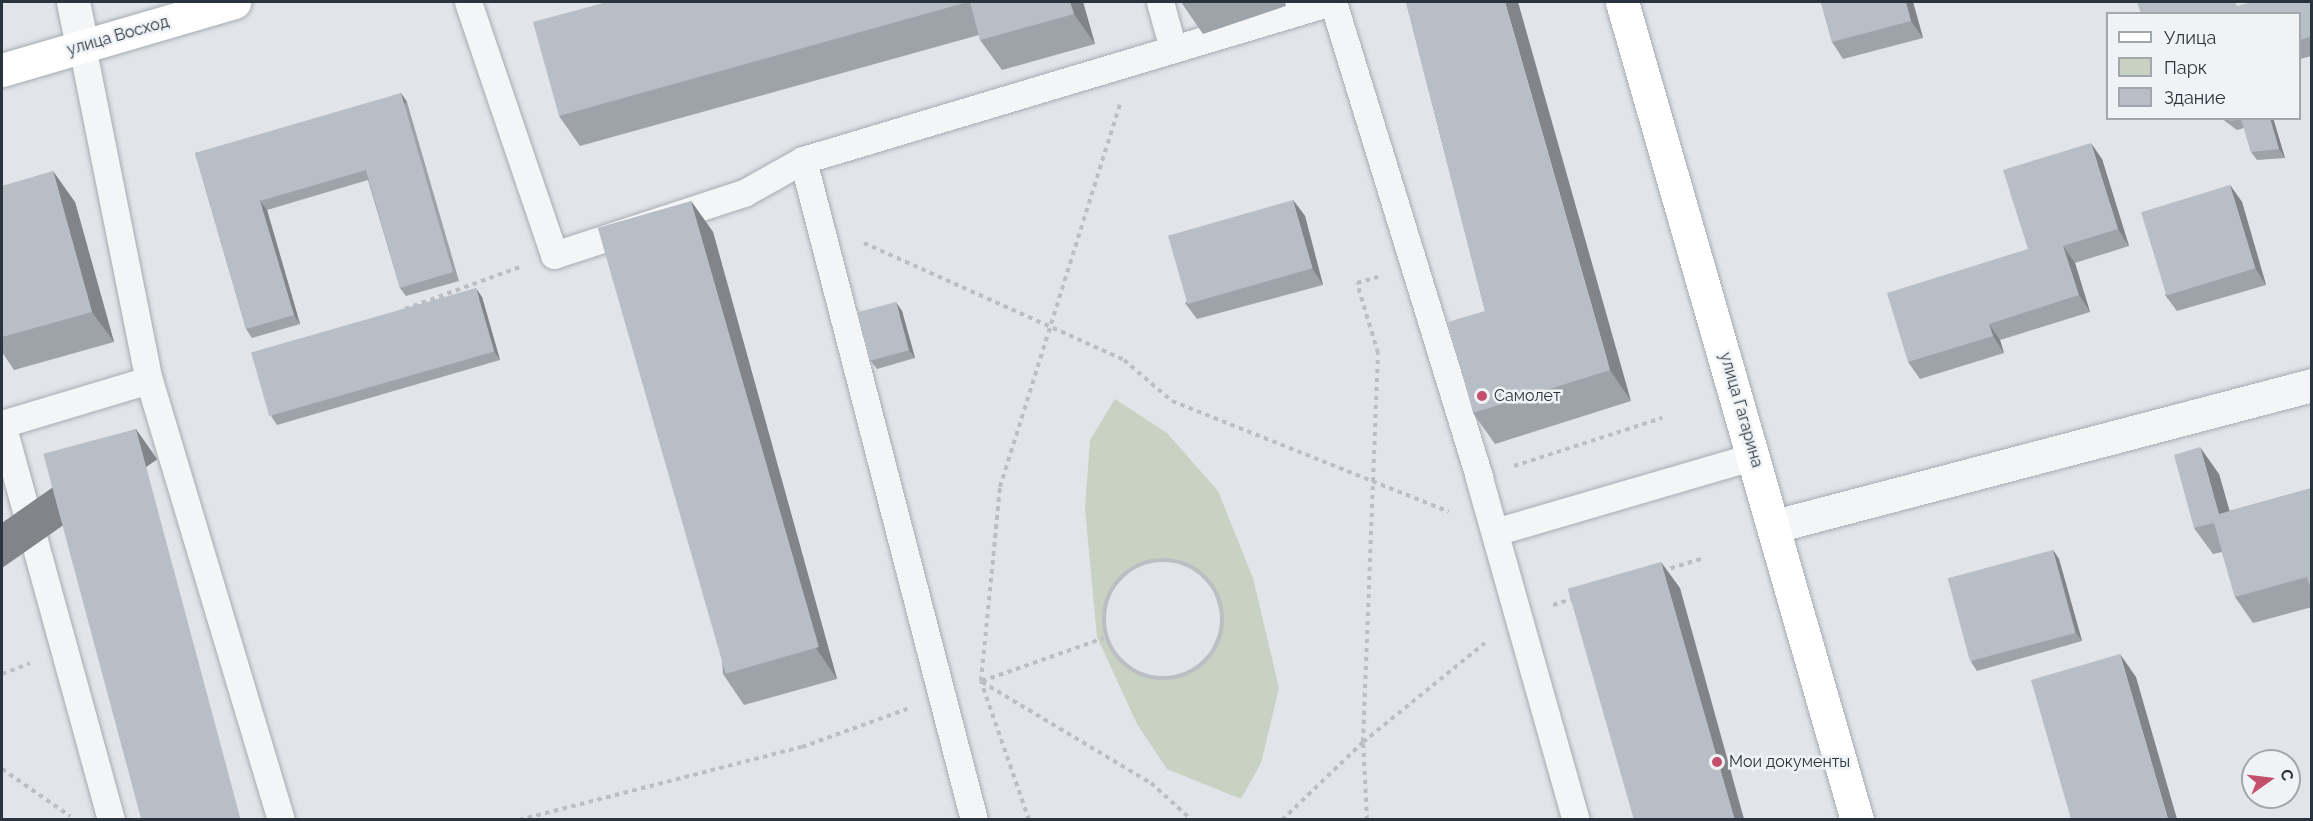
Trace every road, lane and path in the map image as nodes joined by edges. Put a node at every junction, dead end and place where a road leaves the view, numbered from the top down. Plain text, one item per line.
1 (73, 2) edge
2 (234, 2) edge
3 (468, 2) edge
4 (1160, 2) edge
5 (1332, 2) edge
6 (1622, 2) edge
7 (82, 46) junction
8 (1173, 49) junction
9 (1134, 61) junction
10 (2, 70) edge
11 (803, 160) junction
12 (822, 225) junction
13 (554, 255) junction
14 (1415, 265) junction
15 (405, 309) edge
16 (1050, 324) junction
17 (148, 380) junction
18 (2312, 385) edge
19 (1662, 418) dead end
20 (2, 424) edge
21 (1755, 456) junction
22 (1479, 478) junction
23 (1375, 480) junction
24 (1775, 526) junction
25 (1495, 532) junction
26 (1704, 558) dead end
27 (1650, 575) edge
28 (1584, 595) edge
29 (1519, 615) junction
30 (1104, 638) junction
31 (981, 681) junction
32 (943, 696) junction
33 (1363, 742) junction
34 (2, 769) edge
35 (76, 819) edge
36 (111, 819) edge
37 (281, 819) edge
38 (519, 819) edge
39 (974, 819) edge
40 (1029, 819) edge
41 (1192, 819) edge
42 (1282, 819) edge
43 (1367, 819) edge
44 (1576, 819) edge
45 (1857, 819) edge

1 - 7 street
2 - 7 street, улица Восход
3 - 13 lane
4 - 8 lane
5 - 8 lane
5 - 14 lane
6 - 21 street, улица Гагарина
7 - 10 street, улица Восход
7 - 17 lane
8 - 9 lane
9 - 11 lane
9 - 16 path
11 - 12 lane
11 - 13 lane
12 - 16 path
12 - 32 lane
13 - 15 path
14 - 22 lane
14 - 23 path
16 - 23 path
16 - 31 path
17 - 20 lane
17 - 37 lane
18 - 24 street
19 - 22 path
20 - 36 lane
21 - 24 street, улица Гагарина
21 - 25 lane
22 - 25 lane
23 - 25 path
23 - 33 path
24 - 45 street, улица Гагарина
25 - 29 lane
26 - 27 path
28 - 29 path
29 - 33 path
29 - 44 lane
30 - 30 path
30 - 31 path
31 - 32 path
31 - 40 path
31 - 41 path
32 - 38 path
32 - 39 lane
33 - 42 path
33 - 43 path
34 - 35 path

